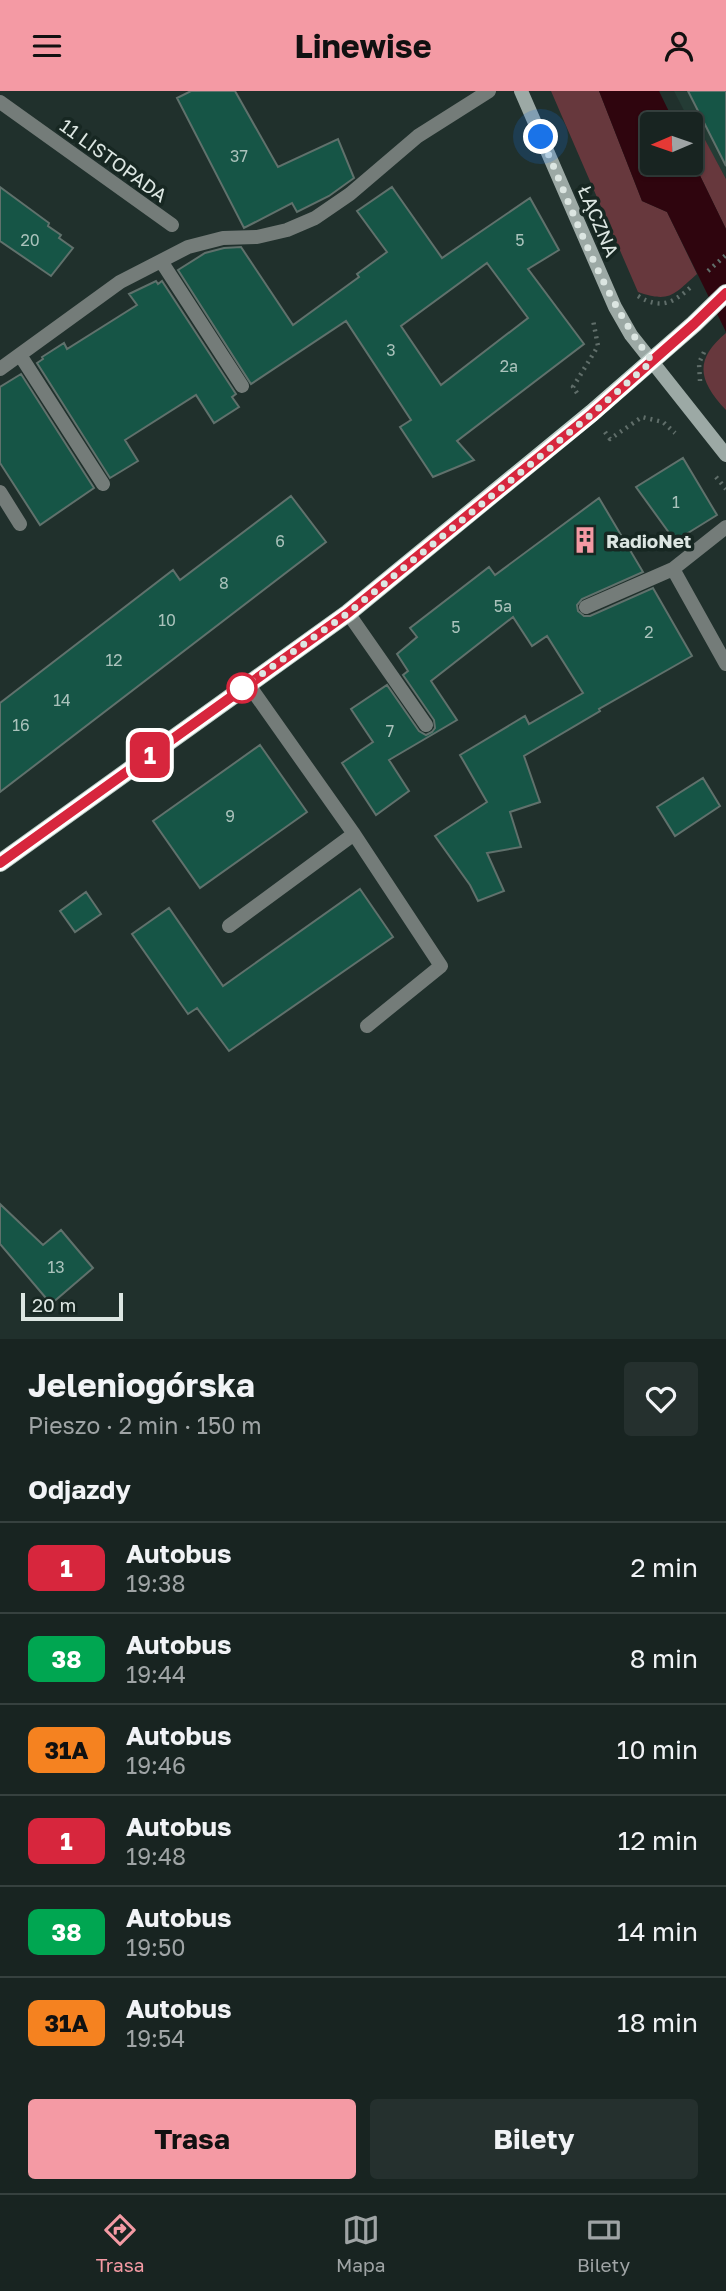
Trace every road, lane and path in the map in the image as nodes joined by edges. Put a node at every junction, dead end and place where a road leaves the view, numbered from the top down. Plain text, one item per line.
1 (489, 91) edge
2 (522, 91) edge
3 (0, 102) edge
4 (172, 225) dead end
5 (161, 261) junction
6 (726, 293) edge
7 (631, 297) dead end
8 (677, 299) dead end
9 (599, 316) dead end
10 (708, 343) dead end
11 (20, 355) junction
12 (652, 361) junction
13 (0, 369) edge
14 (242, 386) dead end
15 (704, 388) dead end
16 (577, 393) dead end
17 (604, 431) dead end
18 (679, 436) dead end
19 (726, 455) edge
20 (103, 484) dead end
21 (0, 492) edge
22 (20, 524) dead end
23 (726, 527) edge
24 (673, 569) junction
25 (586, 607) dead end
26 (348, 613) junction
27 (726, 664) edge
28 (248, 684) junction
29 (426, 725) dead end
30 (354, 834) junction
31 (0, 863) edge
32 (229, 926) dead end
33 (367, 1025) dead end

1 - 5 street
2 - 12 street, ŁĄCZNA
3 - 4 street, 11 LISTOPADA
5 - 11 street
5 - 14 street
6 - 12 main road
7 - 8 path
9 - 16 path
10 - 15 path
11 - 13 street
11 - 20 street
12 - 19 street, ŁĄCZNA
12 - 26 main road
17 - 18 path
21 - 22 street
23 - 24 street
24 - 25 street
24 - 27 street
26 - 28 main road
26 - 29 street
28 - 30 street
28 - 31 main road
30 - 32 street
30 - 33 street

